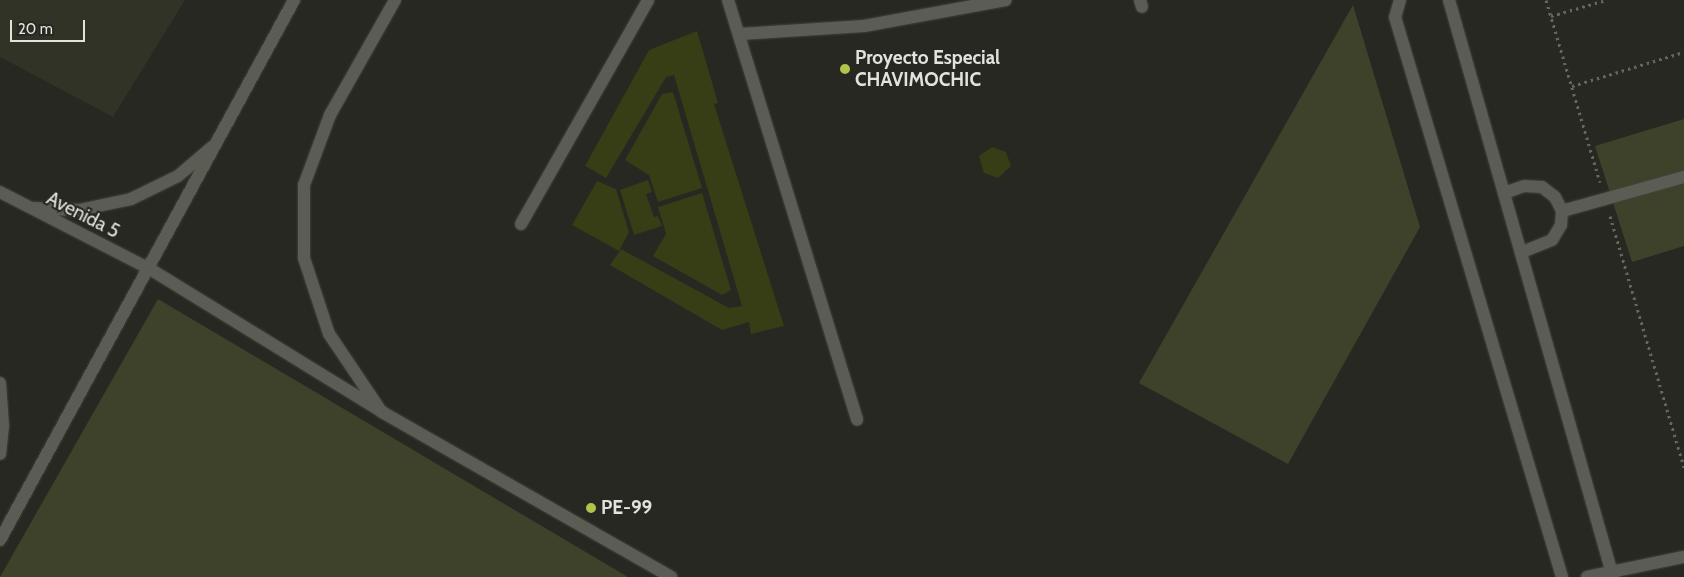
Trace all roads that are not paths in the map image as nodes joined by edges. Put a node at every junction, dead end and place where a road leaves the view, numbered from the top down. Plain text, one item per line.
1 (294, 0) edge
2 (395, 0) edge
3 (648, 0) edge
4 (728, 0) edge
5 (1006, 0) edge
6 (1400, 0) edge
7 (1449, 0) edge
8 (740, 34) junction
9 (218, 142) junction
10 (1684, 177) edge
11 (0, 192) edge
12 (1504, 193) junction
13 (27, 208) junction
14 (1562, 211) junction
15 (521, 224) dead end
16 (1522, 252) junction
17 (150, 269) junction
18 (0, 384) edge
19 (382, 412) junction
20 (857, 420) dead end
21 (0, 454) edge
22 (0, 540) edge
23 (1684, 557) edge
24 (1613, 574) edge
25 (671, 577) edge
26 (1562, 577) edge
27 (1587, 577) edge

1 - 9 street
2 - 19 street
3 - 15 street
4 - 8 street
5 - 8 street
6 - 26 street
7 - 12 street
8 - 20 street
9 - 13 street
9 - 17 street
10 - 14 street
11 - 13 street, Avenida 5
12 - 14 street
12 - 16 street
13 - 17 street, Avenida 5
14 - 16 street
16 - 24 street
17 - 19 street, Avenida 5
17 - 22 street
18 - 21 street
19 - 25 street, Avenida 5
23 - 24 street
24 - 27 street

